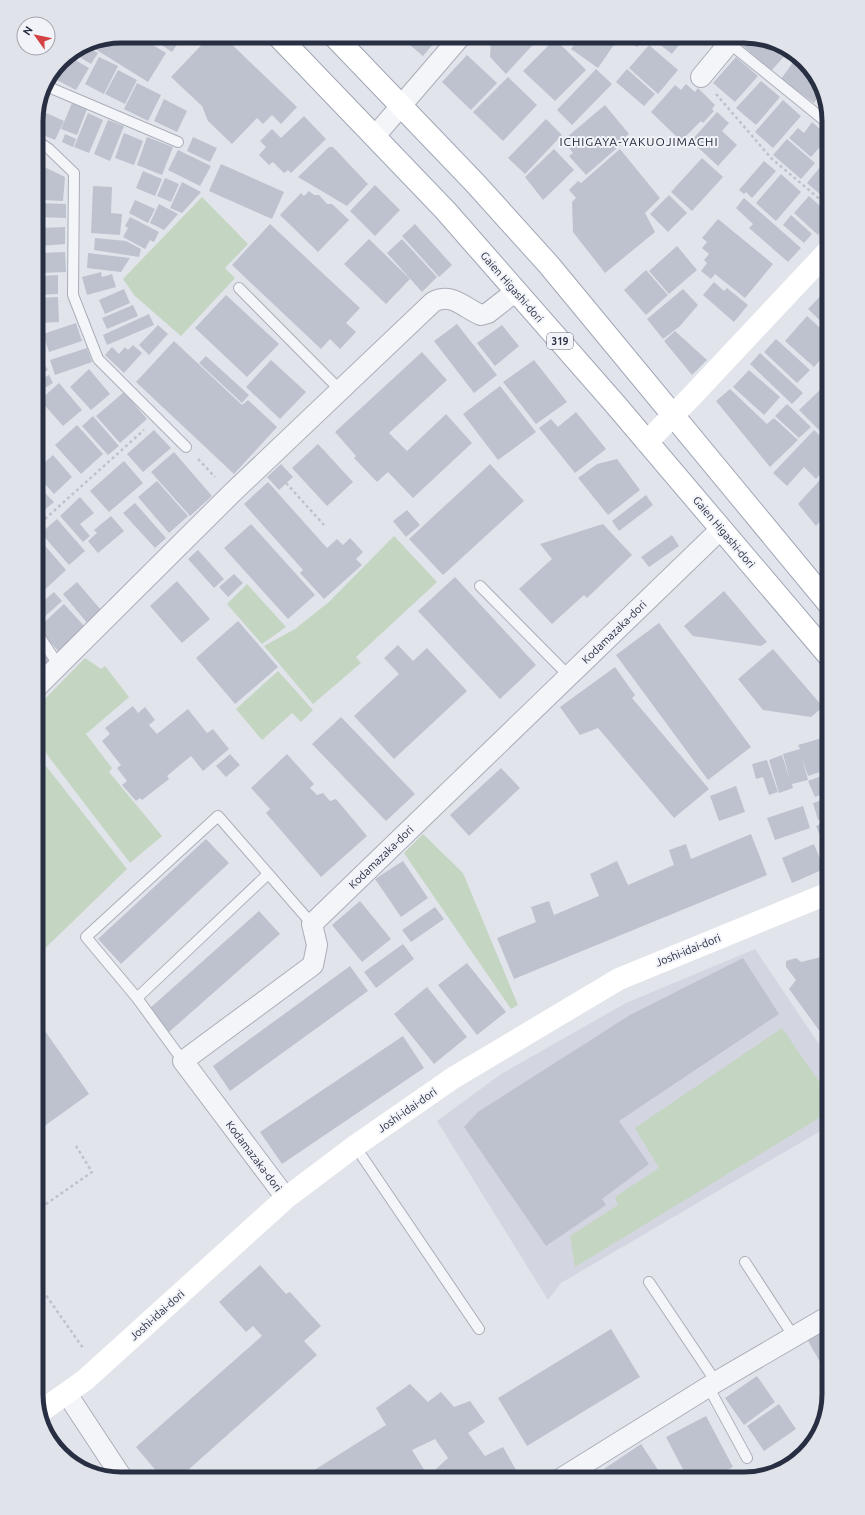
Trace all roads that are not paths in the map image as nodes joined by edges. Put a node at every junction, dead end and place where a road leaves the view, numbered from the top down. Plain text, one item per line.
1 (285, 43) edge
2 (341, 43) edge
3 (455, 43) edge
4 (729, 43) edge
5 (737, 43) edge
6 (701, 77) road end
7 (49, 92) edge
8 (402, 105) junction
9 (822, 118) edge
10 (375, 136) junction
11 (178, 142) dead end
12 (43, 145) edge
13 (822, 264) edge
14 (239, 288) dead end
15 (516, 291) junction
16 (340, 390) junction
17 (674, 415) junction
18 (647, 442) junction
19 (186, 447) road end
20 (721, 529) junction
21 (480, 586) dead end
22 (822, 595) edge
23 (43, 642) edge
24 (822, 648) edge
25 (59, 666) junction
26 (569, 676) junction
27 (43, 681) edge
28 (268, 874) junction
29 (822, 896) edge
30 (312, 924) junction
31 (136, 998) junction
32 (182, 1061) junction
33 (354, 1146) junction
34 (286, 1198) junction
35 (745, 1262) dead end
36 (649, 1282) dead end
37 (822, 1320) edge
38 (479, 1329) dead end
39 (794, 1337) junction
40 (712, 1385) junction
41 (67, 1394) junction
42 (44, 1409) edge
43 (747, 1458) dead end
44 (118, 1472) edge
45 (571, 1472) edge

1 - 10 main road, Gaien Higashi-dori / 319
2 - 8 main road
3 - 8 street
4 - 6 street
5 - 9 lane
7 - 11 lane
8 - 10 street
8 - 17 main road
10 - 15 main road, Gaien Higashi-dori / 319
12 - 19 lane
13 - 17 main road
14 - 16 lane
15 - 16 street
15 - 18 main road, Gaien Higashi-dori / 319
16 - 25 street
17 - 18 main road
17 - 22 main road
18 - 20 main road, Gaien Higashi-dori / 319
20 - 24 main road, Gaien Higashi-dori / 319
20 - 26 street, Kodamazaka-dori
21 - 26 lane
23 - 25 lane
25 - 27 street
26 - 30 street, Kodamazaka-dori
28 - 30 lane
28 - 31 lane
28 - 31 lane
29 - 33 main road, Joshi-idai-dori
30 - 32 street
31 - 32 lane
32 - 34 street, Kodamazaka-dori
33 - 34 main road, Joshi-idai-dori
33 - 38 lane
34 - 41 main road, Joshi-idai-dori
35 - 39 lane
36 - 40 lane
37 - 39 street
39 - 40 street
40 - 43 lane
40 - 45 street
41 - 42 main road, Joshi-idai-dori
41 - 44 street

